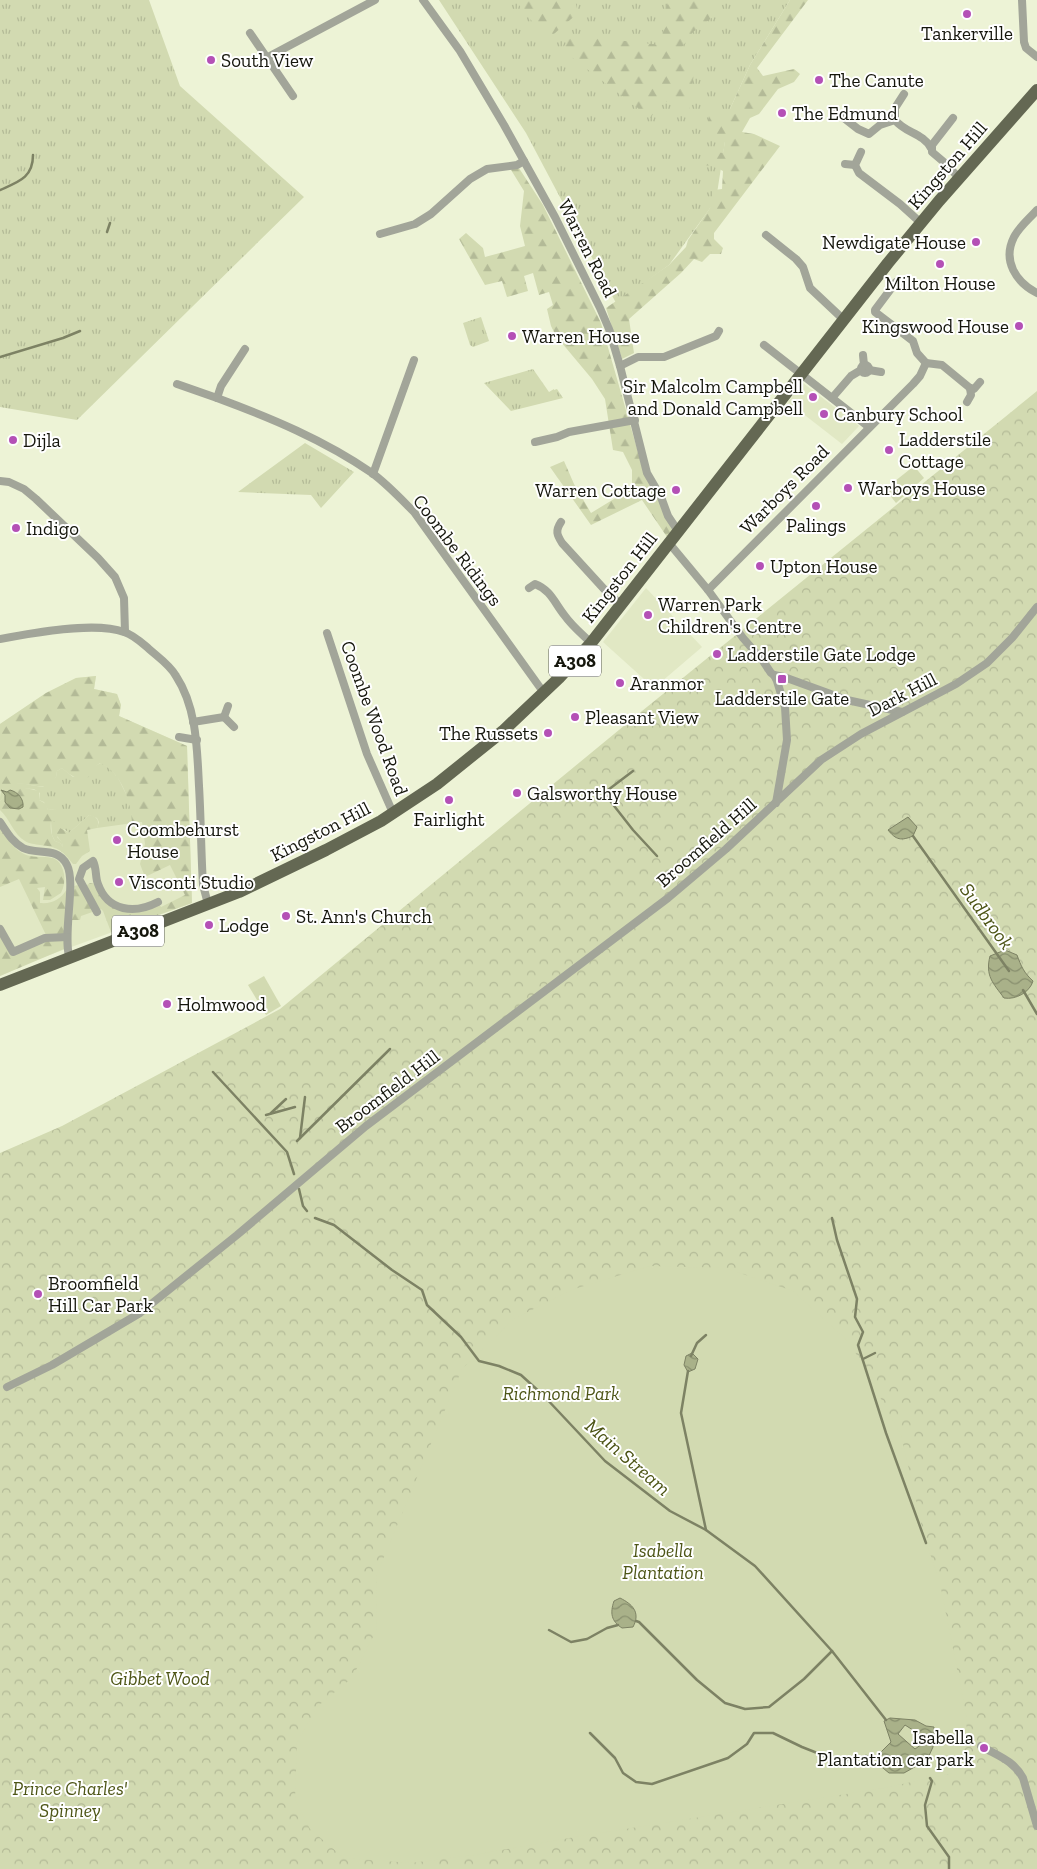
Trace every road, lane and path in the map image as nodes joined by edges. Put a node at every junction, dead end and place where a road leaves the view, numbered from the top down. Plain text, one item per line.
1 (375, 0) edge
2 (423, 0) edge
3 (1022, 0) edge
4 (250, 33) dead end
5 (1037, 57) edge
6 (268, 58) junction
7 (1037, 90) edge
8 (904, 94) dead end
9 (294, 96) dead end
10 (835, 111) dead end
11 (953, 118) dead end
12 (895, 120) junction
13 (931, 148) junction
14 (861, 152) dead end
15 (524, 161) junction
16 (845, 164) dead end
17 (855, 165) junction
18 (960, 179) junction
19 (1037, 210) edge
20 (921, 223) junction
21 (380, 234) dead end
22 (766, 235) dead end
23 (896, 282) dead end
24 (1037, 293) edge
25 (843, 319) junction
26 (720, 331) dead end
27 (764, 345) dead end
28 (245, 349) dead end
29 (863, 355) dead end
30 (414, 360) dead end
31 (925, 365) junction
32 (620, 366) junction
33 (865, 368) junction
34 (881, 372) dead end
35 (800, 374) junction
36 (980, 382) dead end
37 (177, 384) dead end
38 (970, 388) junction
39 (217, 398) junction
40 (832, 398) junction
41 (967, 402) dead end
42 (634, 420) junction
43 (869, 427) junction
44 (535, 442) dead end
45 (373, 474) junction
46 (0, 480) edge
47 (561, 522) dead end
48 (678, 531) junction
49 (669, 543) junction
50 (530, 588) dead end
51 (708, 590) junction
52 (621, 605) junction
53 (1037, 607) edge
54 (125, 632) junction
55 (327, 633) dead end
56 (0, 639) edge
57 (591, 643) junction
58 (774, 675) junction
59 (544, 694) junction
60 (228, 706) dead end
61 (902, 712) junction
62 (224, 717) junction
63 (193, 722) junction
64 (234, 726) dead end
65 (179, 737) dead end
66 (197, 740) junction
67 (776, 803) junction
68 (393, 813) junction
69 (0, 822) edge
70 (79, 880) junction
71 (70, 882) junction
72 (158, 902) dead end
73 (208, 904) junction
74 (97, 912) dead end
75 (0, 929) edge
76 (67, 937) junction
77 (69, 956) junction
78 (0, 985) edge
79 (7, 1387) dead end
80 (981, 1746) dead end
81 (1037, 1826) edge

1 - 6 street
2 - 15 street, Warren Road
3 - 5 street
4 - 6 street
6 - 9 street
7 - 18 main road, Kingston Hill / A308
8 - 12 street
10 - 12 street
11 - 13 street
12 - 13 street
13 - 18 street
14 - 17 street
15 - 21 street
15 - 32 street, Warren Road
16 - 17 street
17 - 20 street
18 - 20 main road, Kingston Hill / A308
19 - 24 street
20 - 25 main road, Kingston Hill / A308
22 - 25 street
23 - 31 street
25 - 35 main road, Kingston Hill / A308
26 - 32 street
27 - 35 street
28 - 39 street
29 - 33 street
30 - 45 street
31 - 38 street
31 - 43 street, Warboys Road
32 - 42 street, Warren Road
33 - 34 street
33 - 40 street
35 - 40 street
35 - 48 main road, Kingston Hill / A308
36 - 38 street
37 - 39 street, Coombe Ridings
38 - 41 street
39 - 45 street, Coombe Ridings
40 - 43 street
42 - 44 street
42 - 48 street, Warren Road
43 - 51 street, Warboys Road
45 - 59 street, Coombe Ridings
46 - 54 street
47 - 52 street
48 - 49 main road, Kingston Hill / A308
49 - 51 street
49 - 52 main road, Kingston Hill / A308
50 - 57 street
51 - 58 street
52 - 57 main road, Kingston Hill / A308
53 - 61 street, Dark Hill
54 - 56 street
54 - 63 street
55 - 68 street, Coombe Wood Road
57 - 59 main road, Kingston Hill / A308
58 - 61 street
58 - 67 street
59 - 68 main road, Kingston Hill / A308
60 - 62 street
61 - 67 street, Dark Hill
62 - 63 street
62 - 64 street
63 - 66 street
65 - 66 street
66 - 73 street
67 - 79 street, Broomfield Hill
68 - 73 main road, Kingston Hill / A308
69 - 71 street
70 - 71 street
70 - 72 street
70 - 74 street
71 - 76 street
73 - 77 main road, Kingston Hill / A308
75 - 76 street
76 - 77 street
77 - 78 main road, Kingston Hill / A308
80 - 81 street

